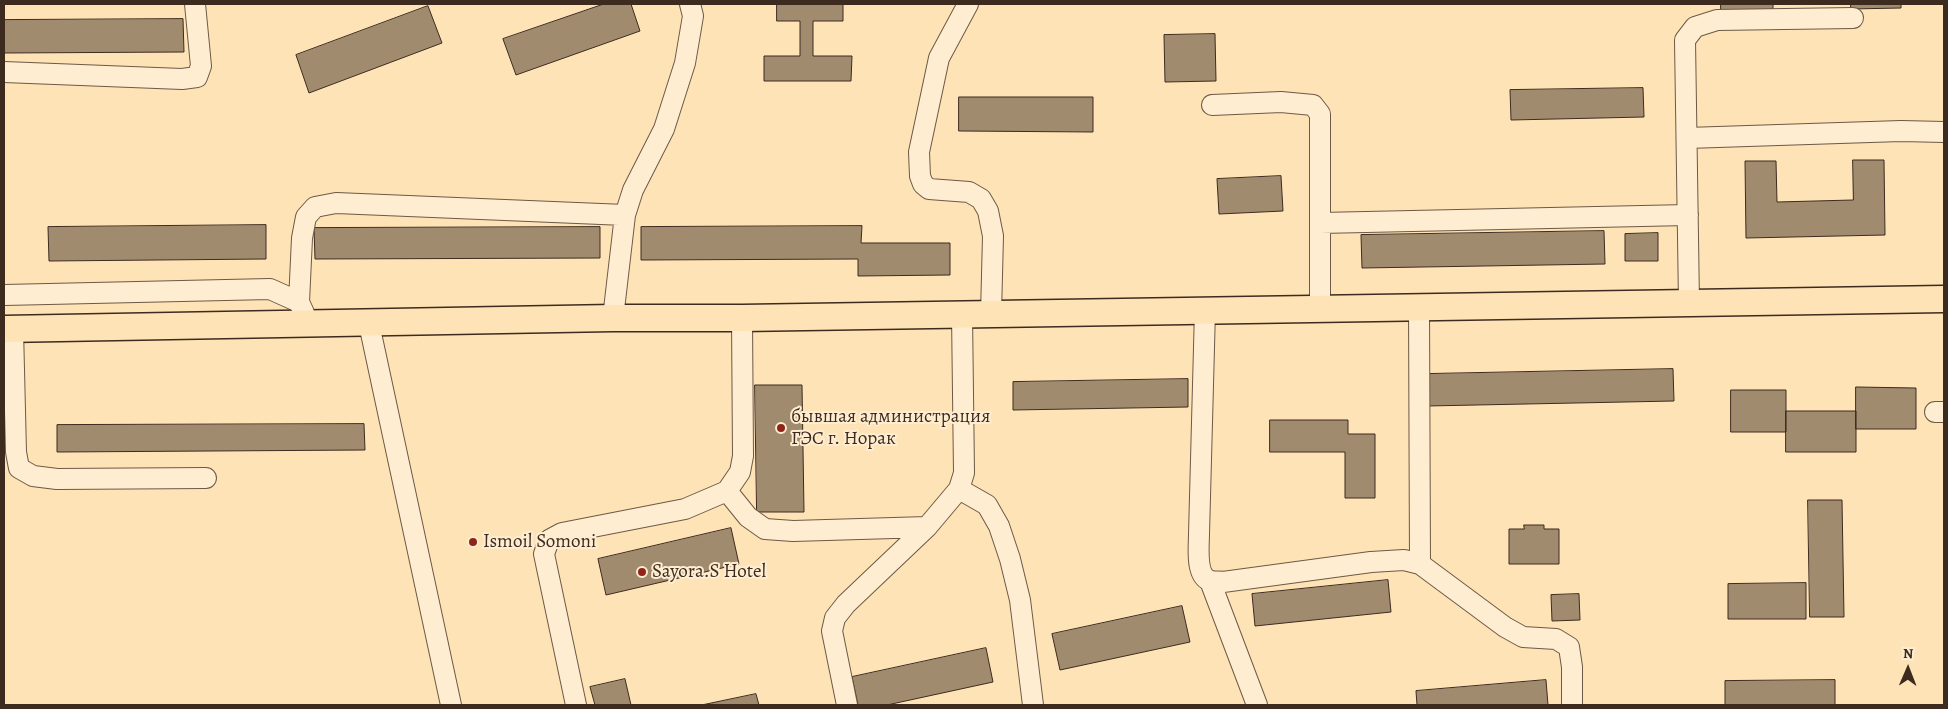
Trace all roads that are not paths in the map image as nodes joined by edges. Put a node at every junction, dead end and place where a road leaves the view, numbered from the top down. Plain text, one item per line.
1 (196, 4) edge
2 (690, 4) edge
3 (968, 4) edge
4 (1853, 18) dead end
5 (4, 72) edge
6 (1212, 105) dead end
7 (1944, 132) edge
8 (1687, 138) junction
9 (625, 214) junction
10 (1688, 215) junction
11 (1320, 223) junction
12 (4, 295) edge
13 (1944, 299) edge
14 (1689, 303) junction
15 (1419, 307) junction
16 (1320, 309) junction
17 (1205, 310) junction
18 (304, 313) junction
19 (962, 314) junction
20 (991, 314) junction
21 (613, 318) junction
22 (742, 318) junction
23 (369, 324) junction
24 (8, 329) edge
25 (206, 478) dead end
26 (959, 489) junction
27 (727, 491) junction
28 (927, 527) junction
29 (1420, 564) junction
30 (1210, 581) junction
31 (451, 705) edge
32 (576, 705) edge
33 (847, 705) edge
34 (1033, 705) edge
35 (1256, 705) edge
36 (1572, 705) edge

1 - 5 street
2 - 9 street
3 - 20 street
4 - 8 street
6 - 11 street
7 - 8 street
8 - 10 street
9 - 18 street
9 - 21 street
10 - 11 street
10 - 14 street
11 - 16 street
12 - 18 street
13 - 14 main road
14 - 15 main road
15 - 16 main road
15 - 29 street
16 - 17 main road
17 - 20 main road
17 - 30 street
18 - 23 main road
18 - 24 main road
19 - 20 main road
19 - 22 main road
19 - 26 street
21 - 22 main road
21 - 23 main road
22 - 27 street
23 - 31 street
24 - 25 street
26 - 28 street
26 - 34 street
27 - 28 street
27 - 32 street
28 - 33 street
29 - 30 street
29 - 36 street
30 - 35 street

